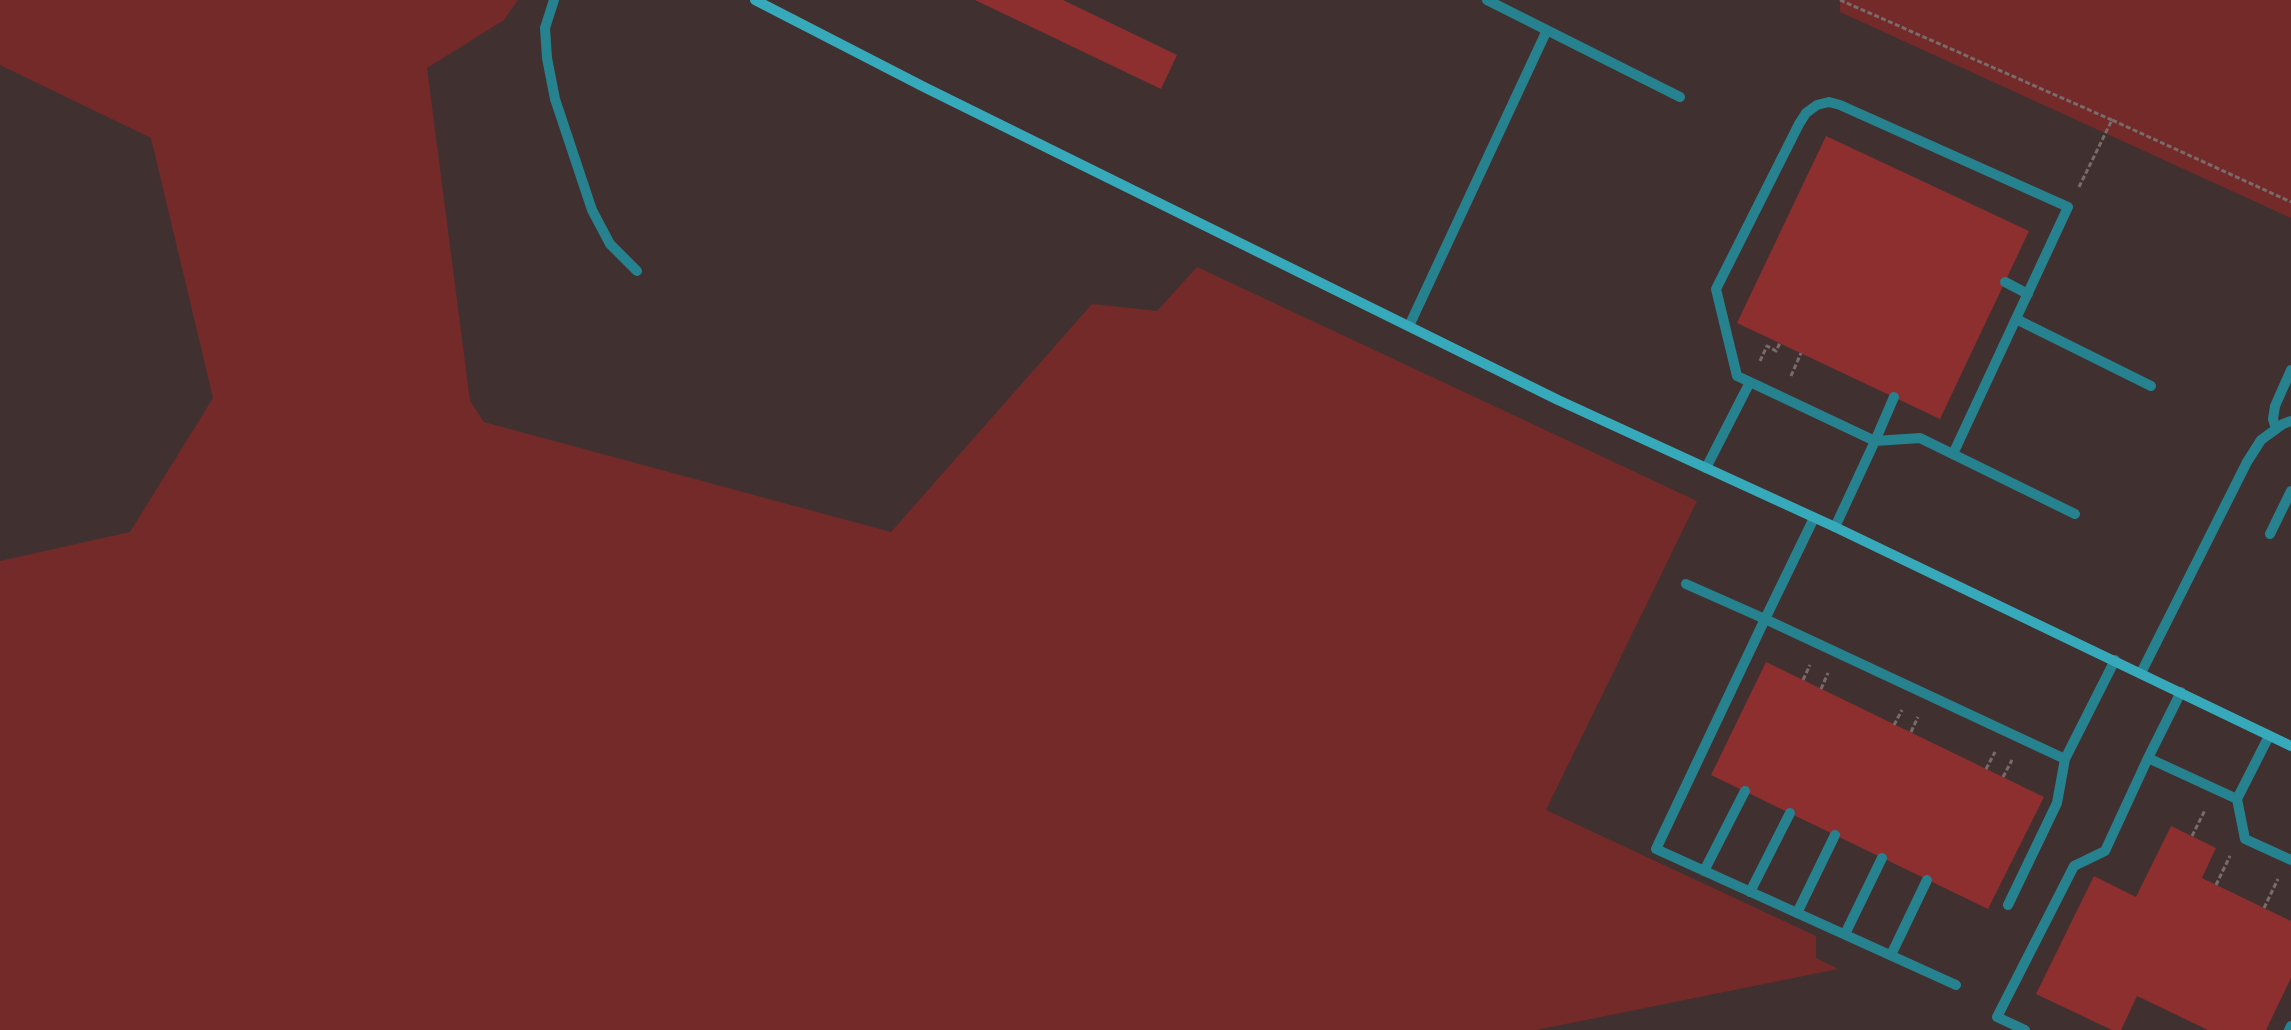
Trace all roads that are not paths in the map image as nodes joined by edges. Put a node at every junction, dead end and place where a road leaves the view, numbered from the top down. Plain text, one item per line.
1 (554, 0) edge
2 (755, 0) edge
3 (1487, 0) edge
4 (1547, 30) junction
5 (1680, 97) dead end
6 (637, 271) dead end
7 (2004, 282) dead end
8 (2028, 294) junction
9 (2016, 319) junction
10 (1409, 326) junction
11 (2291, 370) edge
12 (1750, 382) junction
13 (2151, 386) dead end
14 (1894, 397) dead end
15 (2291, 421) edge
16 (2276, 429) junction
17 (1875, 441) junction
18 (1953, 454) junction
19 (1706, 468) junction
20 (2291, 492) edge
21 (2075, 514) dead end
22 (1814, 518) junction
23 (1835, 527) junction
24 (2270, 534) dead end
25 (1686, 584) dead end
26 (1765, 619) junction
27 (2115, 660) junction
28 (2142, 672) junction
29 (2181, 692) junction
30 (2269, 736) junction
31 (2291, 746) edge
32 (2148, 758) junction
33 (2065, 759) junction
34 (1744, 791) dead end
35 (2238, 799) junction
36 (1790, 813) dead end
37 (1835, 835) dead end
38 (1882, 858) dead end
39 (2289, 859) edge
40 (1704, 871) junction
41 (1927, 880) dead end
42 (1750, 892) junction
43 (2008, 905) dead end
44 (1797, 913) junction
45 (1845, 934) junction
46 (1891, 955) junction
47 (1956, 985) dead end
48 (2291, 1026) edge
49 (2024, 1030) edge
50 (2289, 1030) edge

1 - 6 lane
2 - 10 street
3 - 4 lane
4 - 5 lane
4 - 10 lane
7 - 8 lane
8 - 9 lane
8 - 12 lane
9 - 13 lane
9 - 18 lane
10 - 19 street
11 - 16 lane
12 - 17 lane
12 - 19 lane
14 - 17 lane
15 - 16 lane
16 - 28 lane
17 - 18 lane
17 - 23 lane
18 - 21 lane
19 - 22 street
20 - 24 lane
22 - 23 street
22 - 26 lane
23 - 27 street
25 - 26 lane
26 - 33 lane
26 - 40 lane
27 - 28 street
27 - 33 lane
28 - 29 street
29 - 30 street
29 - 32 lane
30 - 31 street
30 - 35 lane
32 - 35 lane
32 - 49 lane
33 - 43 lane
34 - 40 lane
35 - 39 lane
36 - 42 lane
37 - 44 lane
38 - 45 lane
40 - 42 lane
41 - 46 lane
42 - 44 lane
44 - 45 lane
45 - 46 lane
46 - 47 lane
48 - 50 lane

